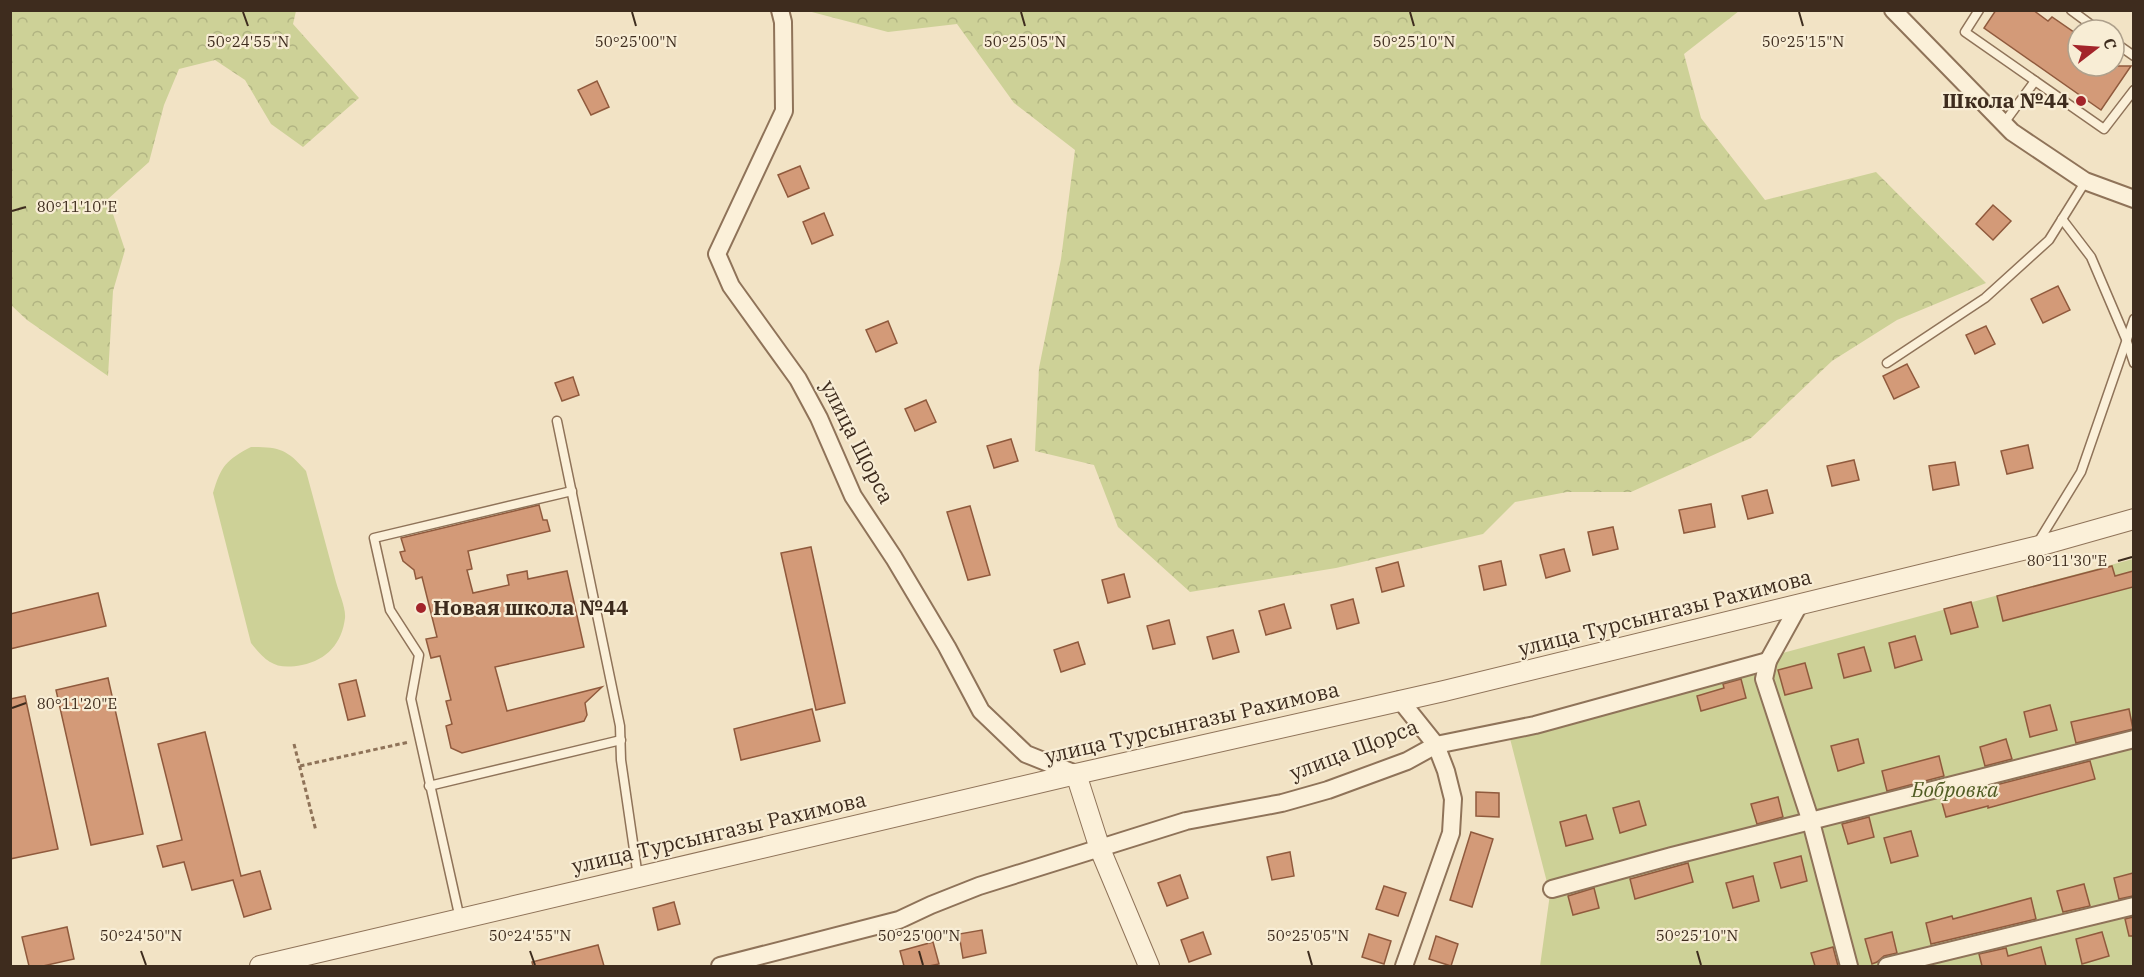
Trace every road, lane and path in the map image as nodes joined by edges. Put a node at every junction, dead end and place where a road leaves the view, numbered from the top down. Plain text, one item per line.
1 (780, 10) edge
2 (1893, 10) edge
3 (1980, 10) edge
4 (2035, 81) junction
5 (2133, 90) edge
6 (2004, 123) junction
7 (2085, 181) junction
8 (2133, 198) edge
9 (2062, 219) junction
10 (2133, 320) edge
11 (2126, 339) junction
12 (1887, 363) dead end
13 (2133, 363) edge
14 (557, 421) dead end
15 (572, 491) junction
16 (2133, 519) edge
17 (2035, 547) junction
18 (1799, 605) junction
19 (1768, 661) junction
20 (1400, 700) junction
21 (2133, 739) edge
22 (420, 740) junction
23 (621, 740) junction
24 (294, 744) dead end
25 (1436, 745) junction
26 (300, 766) junction
27 (1076, 774) junction
28 (429, 786) junction
29 (1810, 822) junction
30 (316, 831) dead end
31 (1100, 849) junction
32 (638, 877) junction
33 (1552, 889) dead end
34 (2133, 906) edge
35 (460, 919) junction
36 (260, 966) edge
37 (720, 966) edge
38 (1149, 966) edge
39 (1404, 966) edge
40 (1849, 966) edge
41 (1887, 966) edge

1 - 27 street, улица Щорса
2 - 6 street
3 - 4 lane
4 - 5 lane
4 - 6 lane
6 - 7 street
7 - 8 street
7 - 9 lane
9 - 11 lane
9 - 12 lane
10 - 11 lane
11 - 13 lane
11 - 17 lane
14 - 15 lane
15 - 22 lane
15 - 23 lane
16 - 17 street, улица Турсынгазы Рахимова
17 - 18 street, улица Турсынгазы Рахимова
18 - 19 street
18 - 20 street, улица Турсынгазы Рахимова
19 - 25 street
19 - 29 street
20 - 25 street
20 - 27 street, улица Турсынгазы Рахимова
21 - 29 street
22 - 26 path
22 - 28 lane
23 - 28 lane
23 - 32 lane
24 - 26 path
25 - 31 street, улица Щорса
25 - 39 street, улица Щорса
26 - 30 path
27 - 31 street
27 - 32 street, улица Турсынгазы Рахимова
28 - 35 lane
29 - 33 street
29 - 40 street
31 - 37 street, улица Щорса
31 - 38 street
32 - 35 street, улица Турсынгазы Рахимова
34 - 41 street
35 - 36 street, улица Турсынгазы Рахимова

